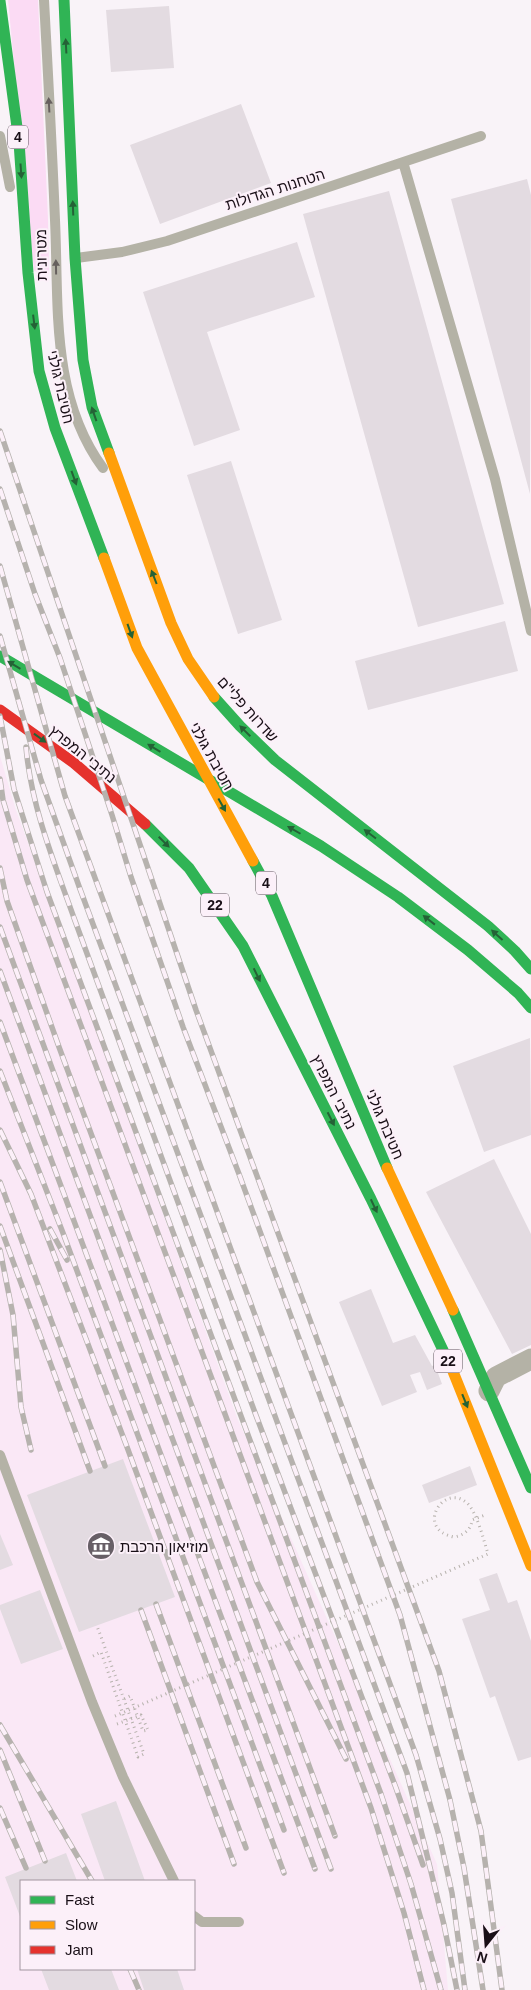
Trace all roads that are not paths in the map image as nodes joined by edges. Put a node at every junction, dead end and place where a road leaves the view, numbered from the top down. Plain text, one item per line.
1 (44, 0) edge
2 (64, 0) edge
3 (0, 1) edge
4 (0, 136) edge
5 (481, 136) dead end
6 (403, 162) junction
7 (75, 258) junction
8 (28, 273) junction
9 (122, 493) junction
10 (531, 631) edge
11 (0, 656) edge
12 (0, 710) edge
13 (531, 970) edge
14 (531, 1008) edge
15 (531, 1360) edge
16 (489, 1391) junction
17 (0, 1455) edge
18 (531, 1488) edge
19 (531, 1566) edge
20 (174, 1880) edge
21 (195, 1917) edge
22 (239, 1922) dead end

9 -> 1 lane, מטרונית
7 -> 2 highway
3 -> 8 highway, חטיבת גולני / 4
4 - 8 lane, מטרונית
5 - 6 lane, הטחנות הגדולות
6 - 7 lane, הטחנות הגדולות
6 - 10 lane
9 -> 7 highway, שדרות פלי"ם
8 -> 16 highway, חטיבת גולני / 4
13 -> 9 highway, שדרות פלי"ם
14 -> 11 highway
12 -> 19 highway, נתיבי המפרץ / 22
15 - 16 street
16 - 18 highway, חטיבת גולני / 4
17 - 20 lane
21 - 22 lane

